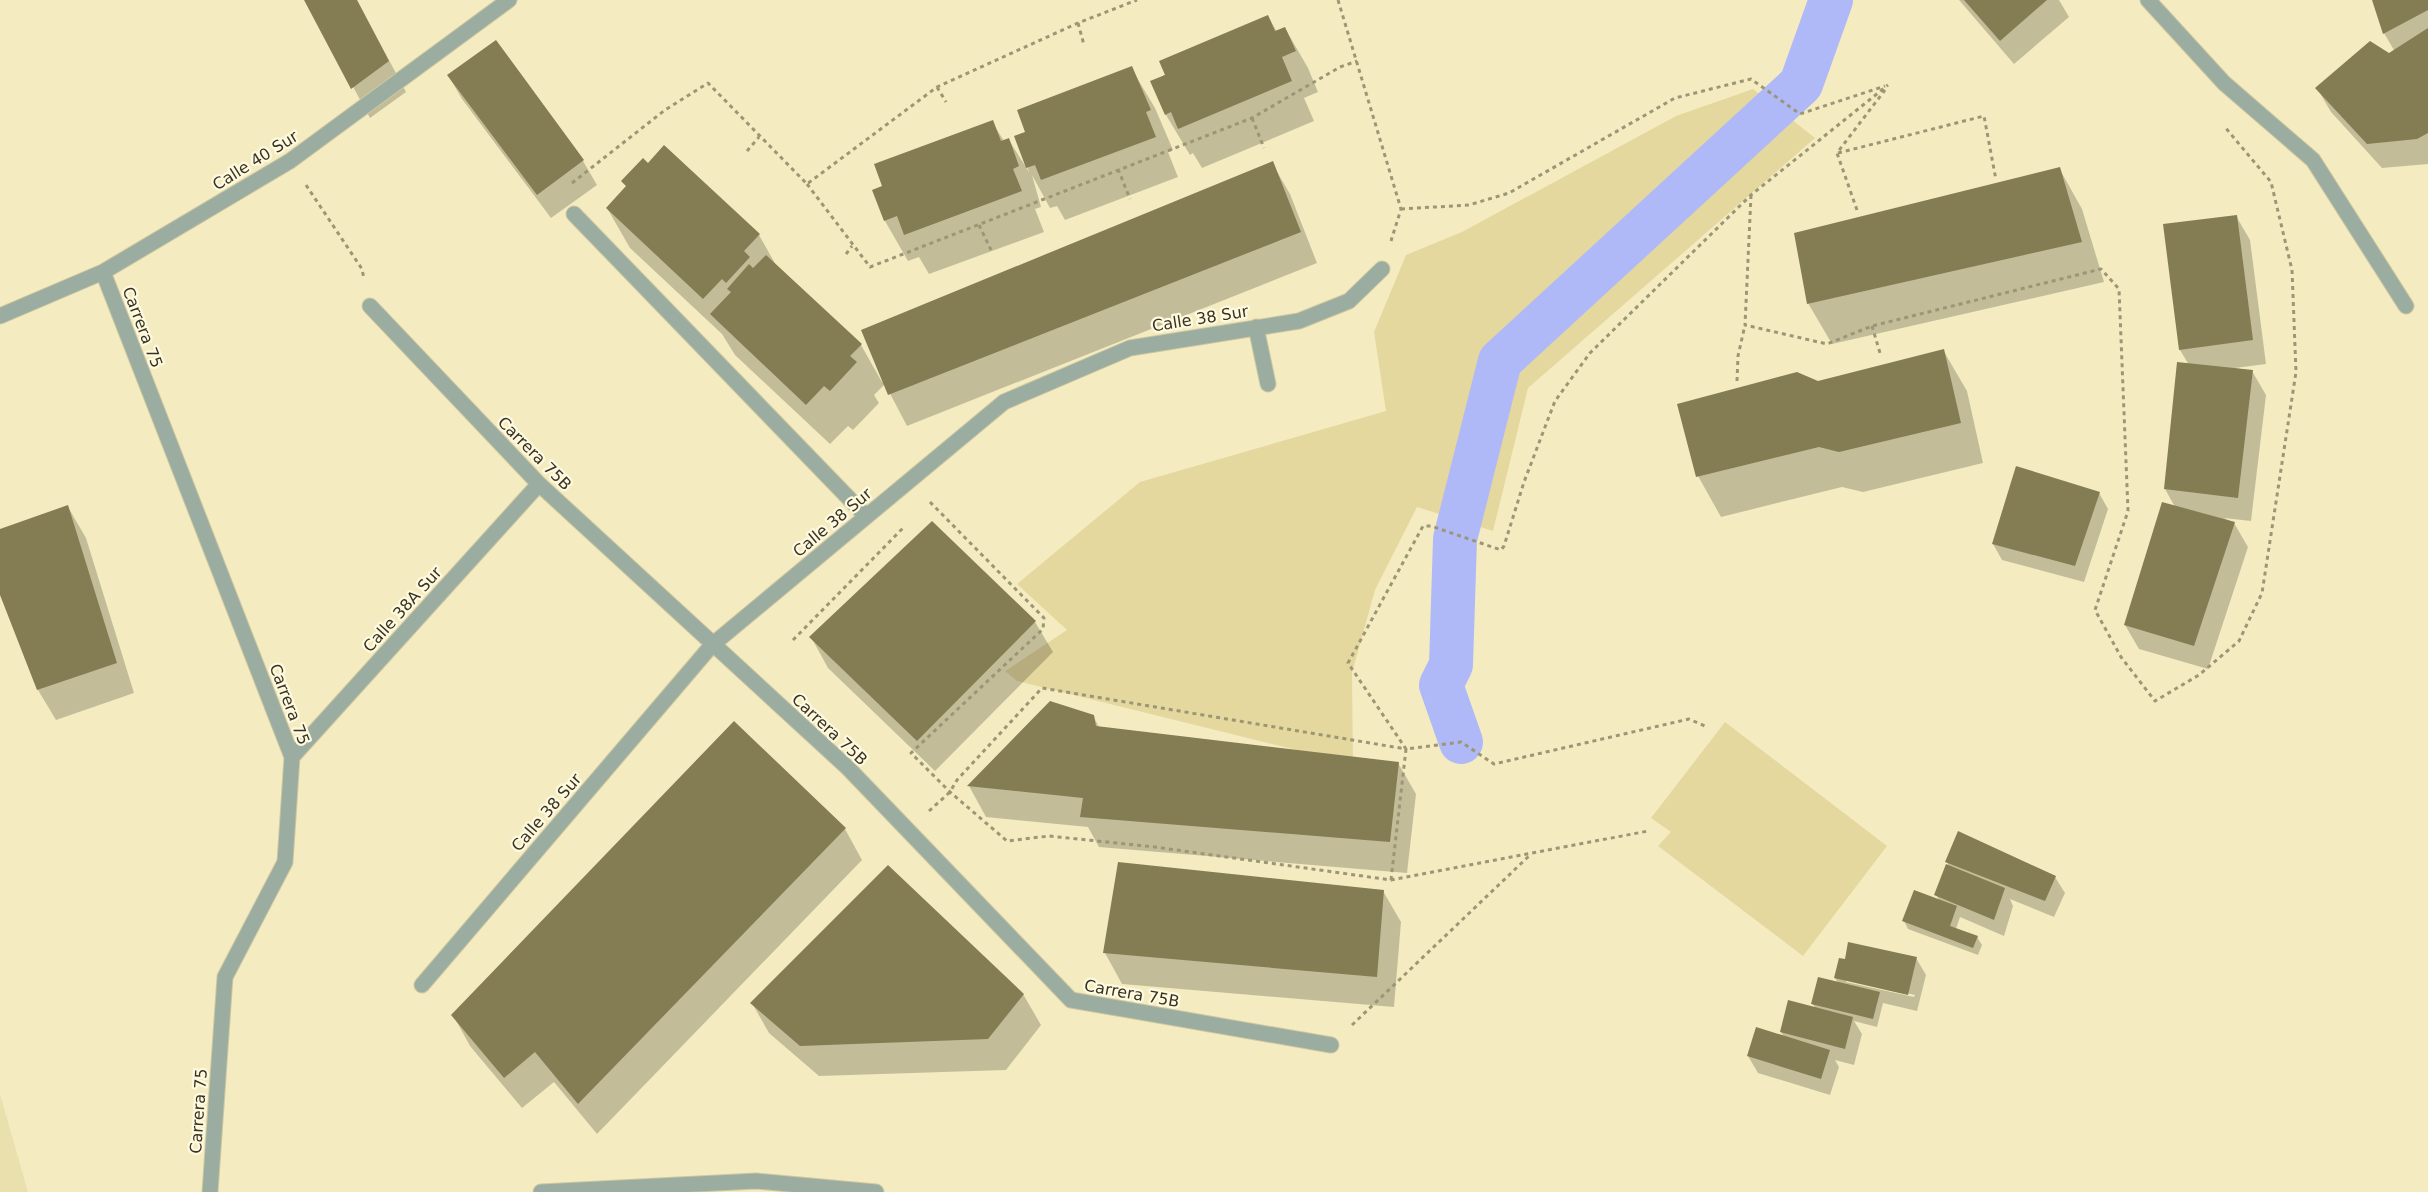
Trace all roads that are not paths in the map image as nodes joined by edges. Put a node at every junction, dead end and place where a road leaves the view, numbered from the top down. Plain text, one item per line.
1 (509, 0) edge
2 (2148, 0) edge
3 (574, 214) road end
4 (1382, 269) dead end
5 (103, 272) junction
6 (370, 306) road end
7 (2406, 306) dead end
8 (0, 316) edge
9 (1256, 327) junction
10 (1268, 384) dead end
11 (539, 484) junction
12 (866, 516) junction
13 (712, 645) junction
14 (292, 757) junction
15 (422, 985) dead end
16 (1331, 1045) road end
17 (210, 1192) edge
18 (541, 1192) edge
19 (876, 1192) edge

1 - 5 street, Calle 40 Sur
2 - 7 street
3 - 12 street
4 - 9 street, Calle 38 Sur
5 - 8 street, Calle 40 Sur
5 - 14 street, Carrera 75
6 - 11 street, Carrera 75B
9 - 10 street
9 - 12 street, Calle 38 Sur
11 - 13 street, Carrera 75B
11 - 14 street, Calle 38A Sur
12 - 13 street, Calle 38 Sur
13 - 15 street, Calle 38 Sur
13 - 16 street, Carrera 75B
14 - 17 street, Carrera 75
18 - 19 street

